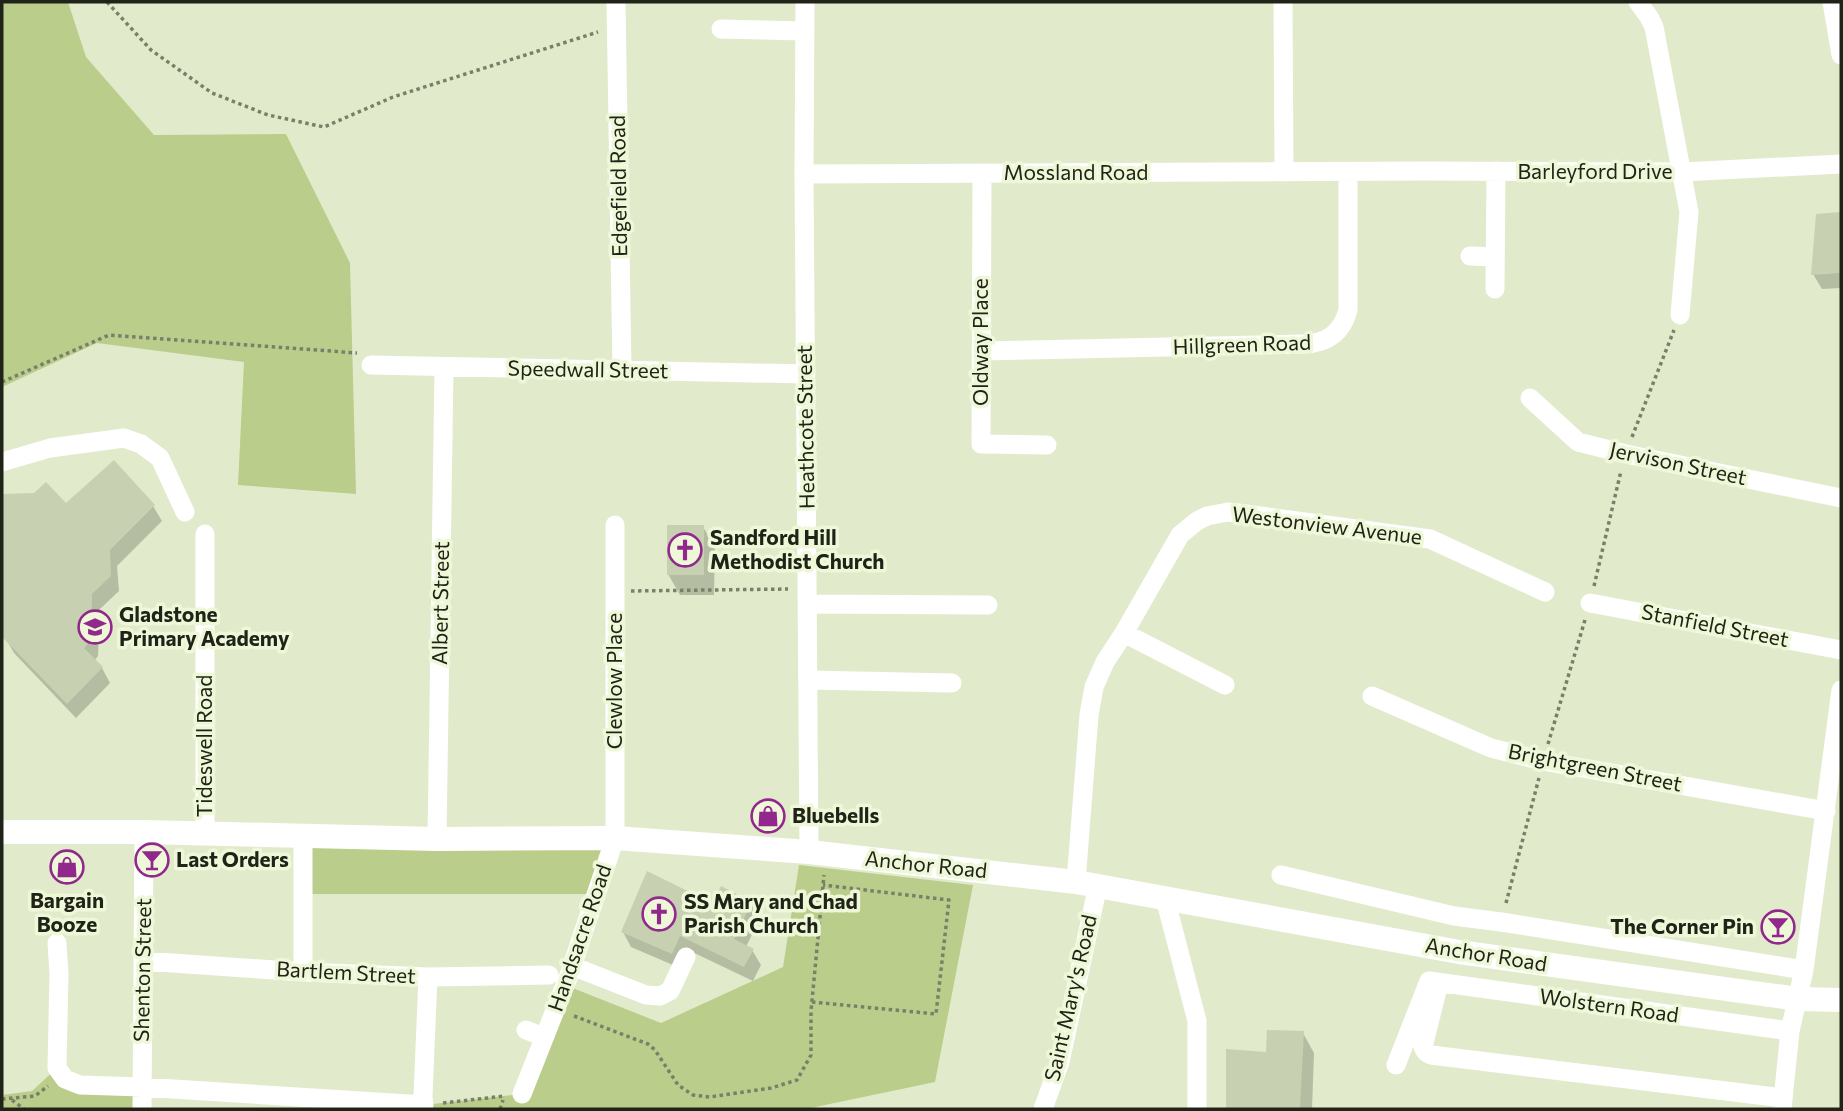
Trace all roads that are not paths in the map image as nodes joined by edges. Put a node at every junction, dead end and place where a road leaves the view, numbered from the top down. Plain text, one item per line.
1 (616, 2) edge
2 (805, 2) edge
3 (1283, 2) edge
4 (1638, 2) edge
5 (1832, 2) edge
6 (721, 29) dead end
7 (805, 31) junction
8 (1841, 55) edge
9 (1841, 164) edge
10 (1496, 171) junction
11 (1284, 172) junction
12 (1348, 172) junction
13 (1682, 172) junction
14 (982, 173) junction
15 (804, 174) junction
16 (1469, 256) dead end
17 (1494, 257) junction
18 (1495, 289) dead end
19 (1680, 315) road end
20 (981, 351) junction
21 (371, 365) road end
22 (444, 368) junction
23 (622, 370) junction
24 (806, 374) junction
25 (1530, 398) dead end
26 (1047, 445) dead end
27 (2, 462) edge
28 (1841, 498) edge
29 (185, 512) dead end
30 (615, 525) dead end
31 (205, 534) dead end
32 (1545, 592) dead end
33 (808, 596) junction
34 (1590, 603) road end
35 (988, 606) dead end
36 (1124, 633) junction
37 (1841, 650) edge
38 (808, 680) junction
39 (952, 683) dead end
40 (1225, 685) dead end
41 (1841, 690) edge
42 (1372, 696) dead end
43 (1826, 811) junction
44 (2, 832) edge
45 (144, 832) junction
46 (205, 833) junction
47 (305, 835) junction
48 (438, 838) junction
49 (615, 838) junction
50 (817, 853) junction
51 (1281, 875) dead end
52 (1087, 883) junction
53 (1165, 898) junction
54 (57, 943) dead end
55 (686, 957) dead end
56 (143, 961) junction
57 (572, 966) junction
58 (1804, 970) junction
59 (303, 972) junction
60 (549, 975) dead end
61 (428, 977) junction
62 (1434, 981) junction
63 (1798, 999) junction
64 (1841, 1000) edge
65 (1790, 1031) junction
66 (1396, 1065) dead end
67 (142, 1087) junction
68 (514, 1095) road end
69 (1782, 1104) edge
70 (424, 1107) edge
71 (142, 1109) edge
72 (1043, 1109) edge
73 (1197, 1109) edge

1 - 23 street, Edgefield Road
2 - 7 street, Heathcote Street
3 - 11 street
4 - 13 street
5 - 8 street
6 - 7 street
7 - 15 street, Heathcote Street
9 - 13 street, Barleyford Drive
10 - 12 street, Barleyford Drive
10 - 13 street, Barleyford Drive
10 - 17 street
11 - 12 street, Mossland Road
11 - 14 street, Mossland Road
12 - 20 street, Hillgreen Road
13 - 19 street
14 - 15 street, Mossland Road
14 - 20 street, Oldway Place
15 - 24 street, Heathcote Street
16 - 17 street
17 - 18 street
20 - 26 street, Oldway Place
21 - 22 street, Speedwall Street
22 - 23 street, Speedwall Street
22 - 48 street, Albert Street
23 - 24 street, Speedwall Street
24 - 33 street, Heathcote Street
25 - 28 street, Jervison Street
27 - 29 street
30 - 49 street, Clewlow Place
31 - 46 street, Tideswell Road
32 - 36 street, Westonview Avenue
33 - 35 street
33 - 38 street, Heathcote Street
34 - 37 street, Stanfield Street
36 - 40 street
36 - 52 street, Westonview Avenue
38 - 39 street
38 - 50 street, Heathcote Street
41 - 43 street
42 - 43 street, Brightgreen Street
43 - 58 street
44 - 45 main road, Anchor Road
45 - 46 main road, Anchor Road
45 - 56 street, Shenton Street
46 - 47 main road, Anchor Road
47 - 48 main road, Anchor Road
47 - 59 street
48 - 49 main road, Anchor Road
49 - 50 main road, Anchor Road
49 - 57 street, Handsacre Road
50 - 52 main road, Anchor Road
51 - 58 street
52 - 53 main road, Anchor Road
52 - 72 street, Saint Mary's Road
53 - 63 main road, Anchor Road
53 - 73 street
54 - 67 street
55 - 57 street
56 - 59 street, Bartlem Street
56 - 67 street, Shenton Street
57 - 68 street, Handsacre Road
58 - 63 street
59 - 61 street, Bartlem Street
60 - 61 street, Bartlem Street
61 - 70 street
62 - 65 street, Wolstern Road
62 - 66 street
62 - 69 street
63 - 64 main road, Anchor Road
63 - 65 street
65 - 69 street
67 - 70 street
67 - 71 street, Shenton Street

